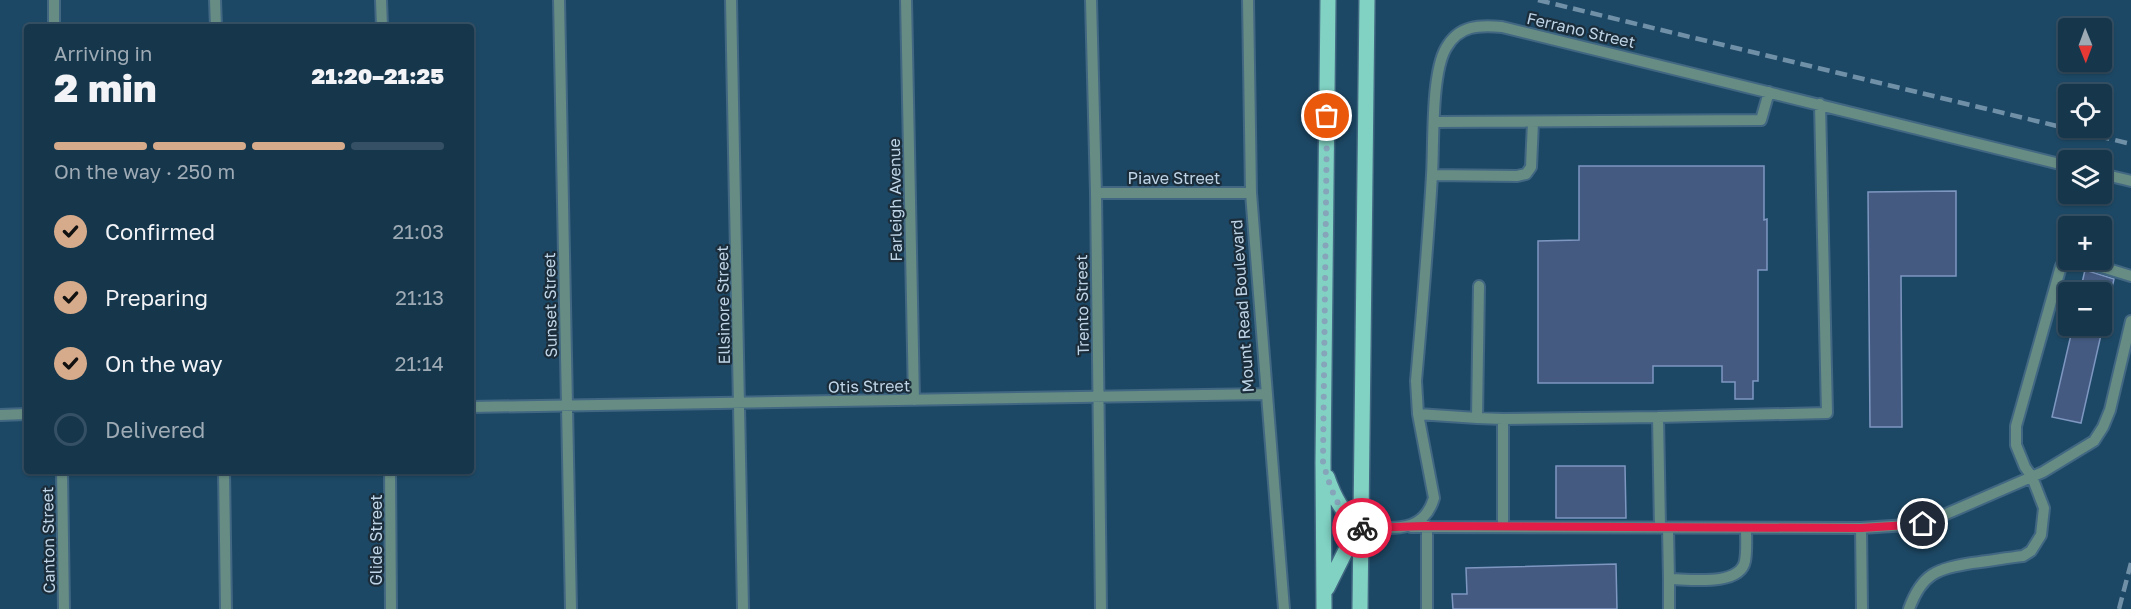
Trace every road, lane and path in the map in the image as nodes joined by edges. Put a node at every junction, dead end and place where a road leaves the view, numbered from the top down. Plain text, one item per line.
1 (54, 0) edge
2 (215, 0) edge
3 (381, 0) edge
4 (559, 0) edge
5 (730, 0) edge
6 (906, 0) edge
7 (1091, 0) edge
8 (1248, 0) edge
9 (1328, 0) edge
10 (1367, 0) edge
11 (54, 24) edge
12 (216, 24) edge
13 (382, 24) edge
14 (1770, 92) junction
15 (1820, 104) junction
16 (1435, 122) junction
17 (1533, 122) junction
18 (2058, 164) edge
19 (1432, 175) junction
20 (2112, 176) edge
21 (2131, 181) edge
22 (1096, 193) junction
23 (1251, 193) junction
24 (2060, 270) edge
25 (2112, 270) edge
26 (2131, 276) edge
27 (1479, 286) dead end
28 (2131, 321) edge
29 (1267, 394) junction
30 (1098, 397) junction
31 (914, 400) junction
32 (740, 403) junction
33 (567, 406) junction
34 (474, 407) edge
35 (24, 414) edge
36 (1418, 414) junction
37 (0, 415) edge
38 (1658, 417) junction
39 (1477, 418) junction
40 (1503, 419) junction
41 (1323, 462) junction
42 (62, 474) edge
43 (224, 474) edge
44 (390, 474) edge
45 (2032, 477) junction
46 (1408, 526) junction
47 (1426, 526) junction
48 (1503, 527) junction
49 (1664, 527) junction
50 (1360, 528) junction
51 (1746, 528) junction
52 (1861, 528) junction
53 (1669, 579) junction
54 (1324, 602) edge
55 (64, 609) edge
56 (226, 609) edge
57 (391, 609) edge
58 (571, 609) edge
59 (743, 609) edge
60 (1101, 609) edge
61 (1284, 609) edge
62 (1360, 609) edge
63 (1427, 609) edge
64 (1669, 609) edge
65 (1862, 609) edge
66 (1909, 609) edge

1 - 11 street
2 - 12 street
3 - 13 street
4 - 33 street, Sunset Street
5 - 32 street, Ellsinore Street
6 - 31 street, Farleigh Avenue
7 - 22 street, Trento Street
8 - 23 street, Mount Read Boulevard
9 - 41 main road
10 - 50 main road
14 - 15 street, Ferrano Street
14 - 16 street, Ferrano Street
14 - 17 street
15 - 18 street, Ferrano Street
15 - 38 street
16 - 17 street
16 - 19 street, Ferrano Street
17 - 19 street
19 - 36 street, Ferrano Street
20 - 21 street
22 - 23 street, Piave Street
22 - 30 street, Trento Street
23 - 29 street, Mount Read Boulevard
24 - 45 street
25 - 26 street
27 - 39 street
28 - 45 street
29 - 30 street, Otis Street
29 - 61 street, Mount Read Boulevard
30 - 31 street, Otis Street
30 - 60 street, Trento Street
31 - 32 street, Otis Street
32 - 33 street, Otis Street
32 - 59 street, Ellsinore Street
33 - 34 street, Otis Street
33 - 58 street, Sunset Street
35 - 37 street
36 - 39 street
36 - 46 street, Ferrano Street
38 - 40 street
38 - 49 street
39 - 40 street
40 - 48 street
41 - 50 main road
41 - 54 main road
42 - 55 street, Canton Street
43 - 56 street
44 - 57 street, Glide Street
45 - 52 street
45 - 66 street
46 - 47 street
46 - 50 street
47 - 48 street
47 - 63 street
48 - 49 street
49 - 51 street
49 - 53 street
50 - 54 main road
50 - 62 main road
51 - 52 street
51 - 53 street
52 - 65 street
53 - 64 street

